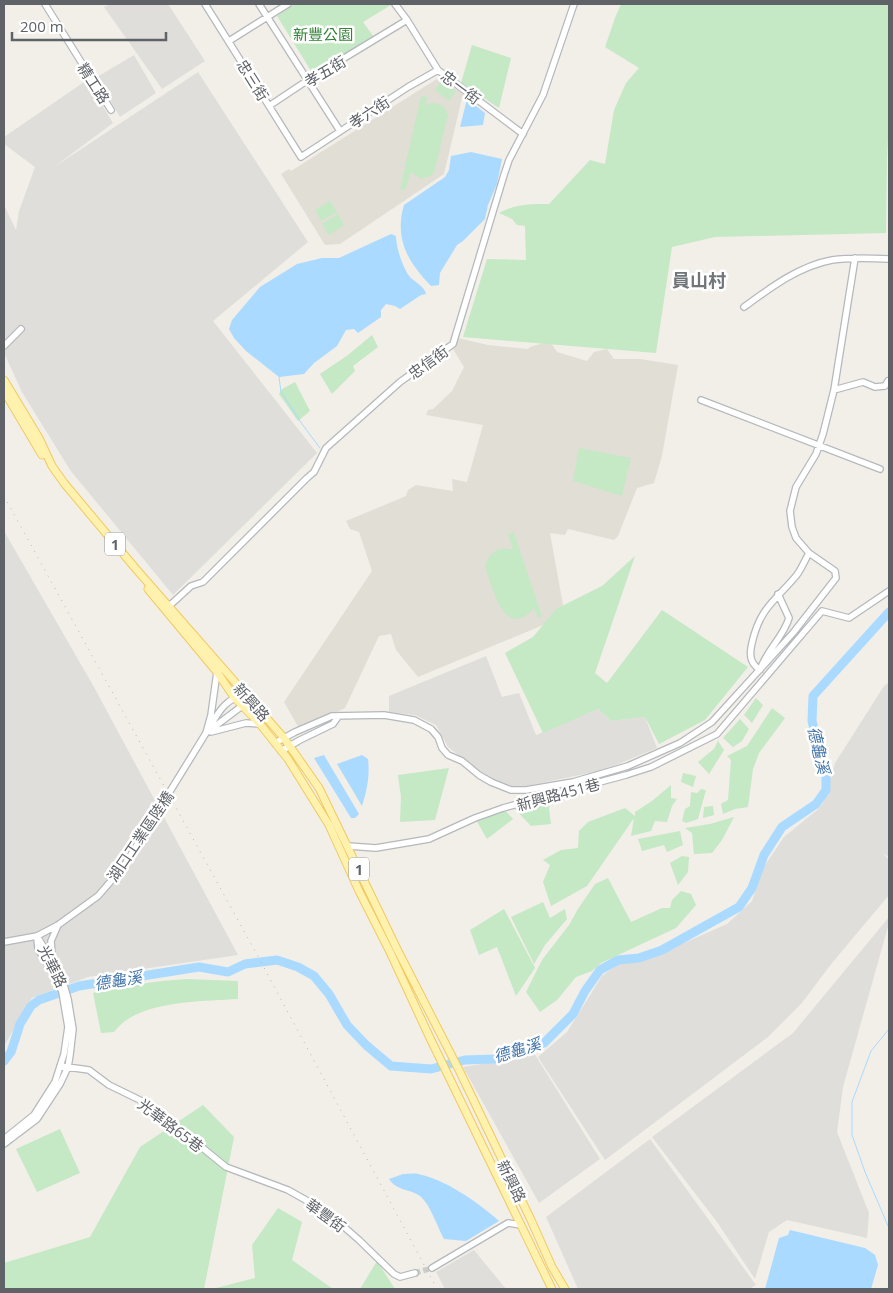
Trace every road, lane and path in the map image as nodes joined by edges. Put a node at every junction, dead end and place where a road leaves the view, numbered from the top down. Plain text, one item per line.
1 (45, 4) edge
2 (205, 4) edge
3 (259, 4) edge
4 (288, 4) edge
5 (395, 4) edge
6 (574, 4) edge
7 (267, 16) junction
8 (408, 20) junction
9 (229, 42) junction
10 (438, 70) junction
11 (308, 80) junction
12 (269, 106) junction
13 (111, 110) dead end
14 (340, 131) junction
15 (524, 134) junction
16 (301, 157) joint
17 (855, 258) junction
18 (889, 259) edge
19 (744, 307) dead end
20 (21, 329) dead end
21 (4, 346) edge
22 (4, 380) edge
23 (888, 381) edge
24 (834, 390) junction
25 (4, 391) edge
26 (701, 400) dead end
27 (819, 446) junction
28 (880, 470) dead end
29 (809, 553) junction
30 (889, 591) edge
31 (778, 594) junction
32 (167, 607) junction
33 (760, 670) junction
34 (217, 672) junction
35 (245, 694) junction
36 (234, 697) junction
37 (242, 706) junction
38 (338, 717) junction
39 (260, 724) junction
40 (206, 733) junction
41 (284, 738) junction
42 (275, 743) junction
43 (290, 745) junction
44 (281, 751) junction
45 (348, 846) junction
46 (58, 925) junction
47 (37, 936) junction
48 (4, 942) edge
49 (54, 962) junction
50 (63, 988) junction
51 (65, 997) junction
52 (60, 1066) junction
53 (68, 1067) junction
54 (4, 1140) edge
55 (4, 1144) edge
56 (226, 1167) joint
57 (521, 1225) junction
58 (432, 1268) tunnel mouth
59 (415, 1273) tunnel mouth
60 (552, 1289) edge
61 (565, 1289) edge

1 - 13 street, 精工路
2 - 9 street, 忠三街
3 - 7 street
4 - 7 street
5 - 8 street, 忠一街
6 - 15 street, 忠信街
7 - 9 street
7 - 11 street
8 - 10 street, 忠一街
8 - 11 street, 孝五街
9 - 12 street, 忠三街
10 - 14 street, 孝六街
10 - 15 street, 忠一街
11 - 12 street, 孝五街
11 - 14 street
12 - 16 street, 忠三街
14 - 16 street, 孝六街
15 - 32 street, 忠信街
17 - 18 street
17 - 19 street
17 - 24 street
20 - 21 street
22 - 32 main road, 新興路 / 1
23 - 24 street
24 - 27 street
25 - 32 main road, 新興路 / 1
26 - 27 street
27 - 28 street
27 - 29 street
29 - 31 street
29 - 33 street
30 - 45 street, 新興路451巷
31 - 33 street
31 - 33 street
32 - 34 main road, 新興路 / 1
32 - 35 main road, 新興路 / 1
33 - 38 street
34 - 36 main road, 新興路 / 1
34 - 40 street
35 - 36 street
35 - 37 street
35 - 41 main road, 新興路 / 1
36 - 37 main road, 新興路 / 1
36 - 40 street
37 - 39 main road, 新興路 / 1
37 - 40 street
38 - 41 street
38 - 43 street
39 - 40 street
39 - 42 main road, 新興路 / 1
40 - 46 street, 湖口工業區陸橋, bridge
41 - 42 street
41 - 43 main road, 新興路 / 1
42 - 44 main road, 新興路 / 1
43 - 44 street
43 - 45 main road, 新興路 / 1
44 - 57 main road, 新興路 / 1
45 - 61 main road, 新興路 / 1
46 - 47 street, 湖口工業區陸橋
46 - 49 street
47 - 48 street, 湖口工業區陸橋
47 - 49 street, 光華路
47 - 50 street, 光華路
49 - 50 street, 光華路
50 - 51 street, 光華路
51 - 52 street, 光華路
51 - 53 street, 光華路
52 - 53 street, 光華路65巷
52 - 54 street, 光華路
53 - 55 street, 光華路
53 - 56 street, 光華路65巷
56 - 59 street, 華豐街
57 - 58 street
57 - 60 main road, 新興路 / 1

